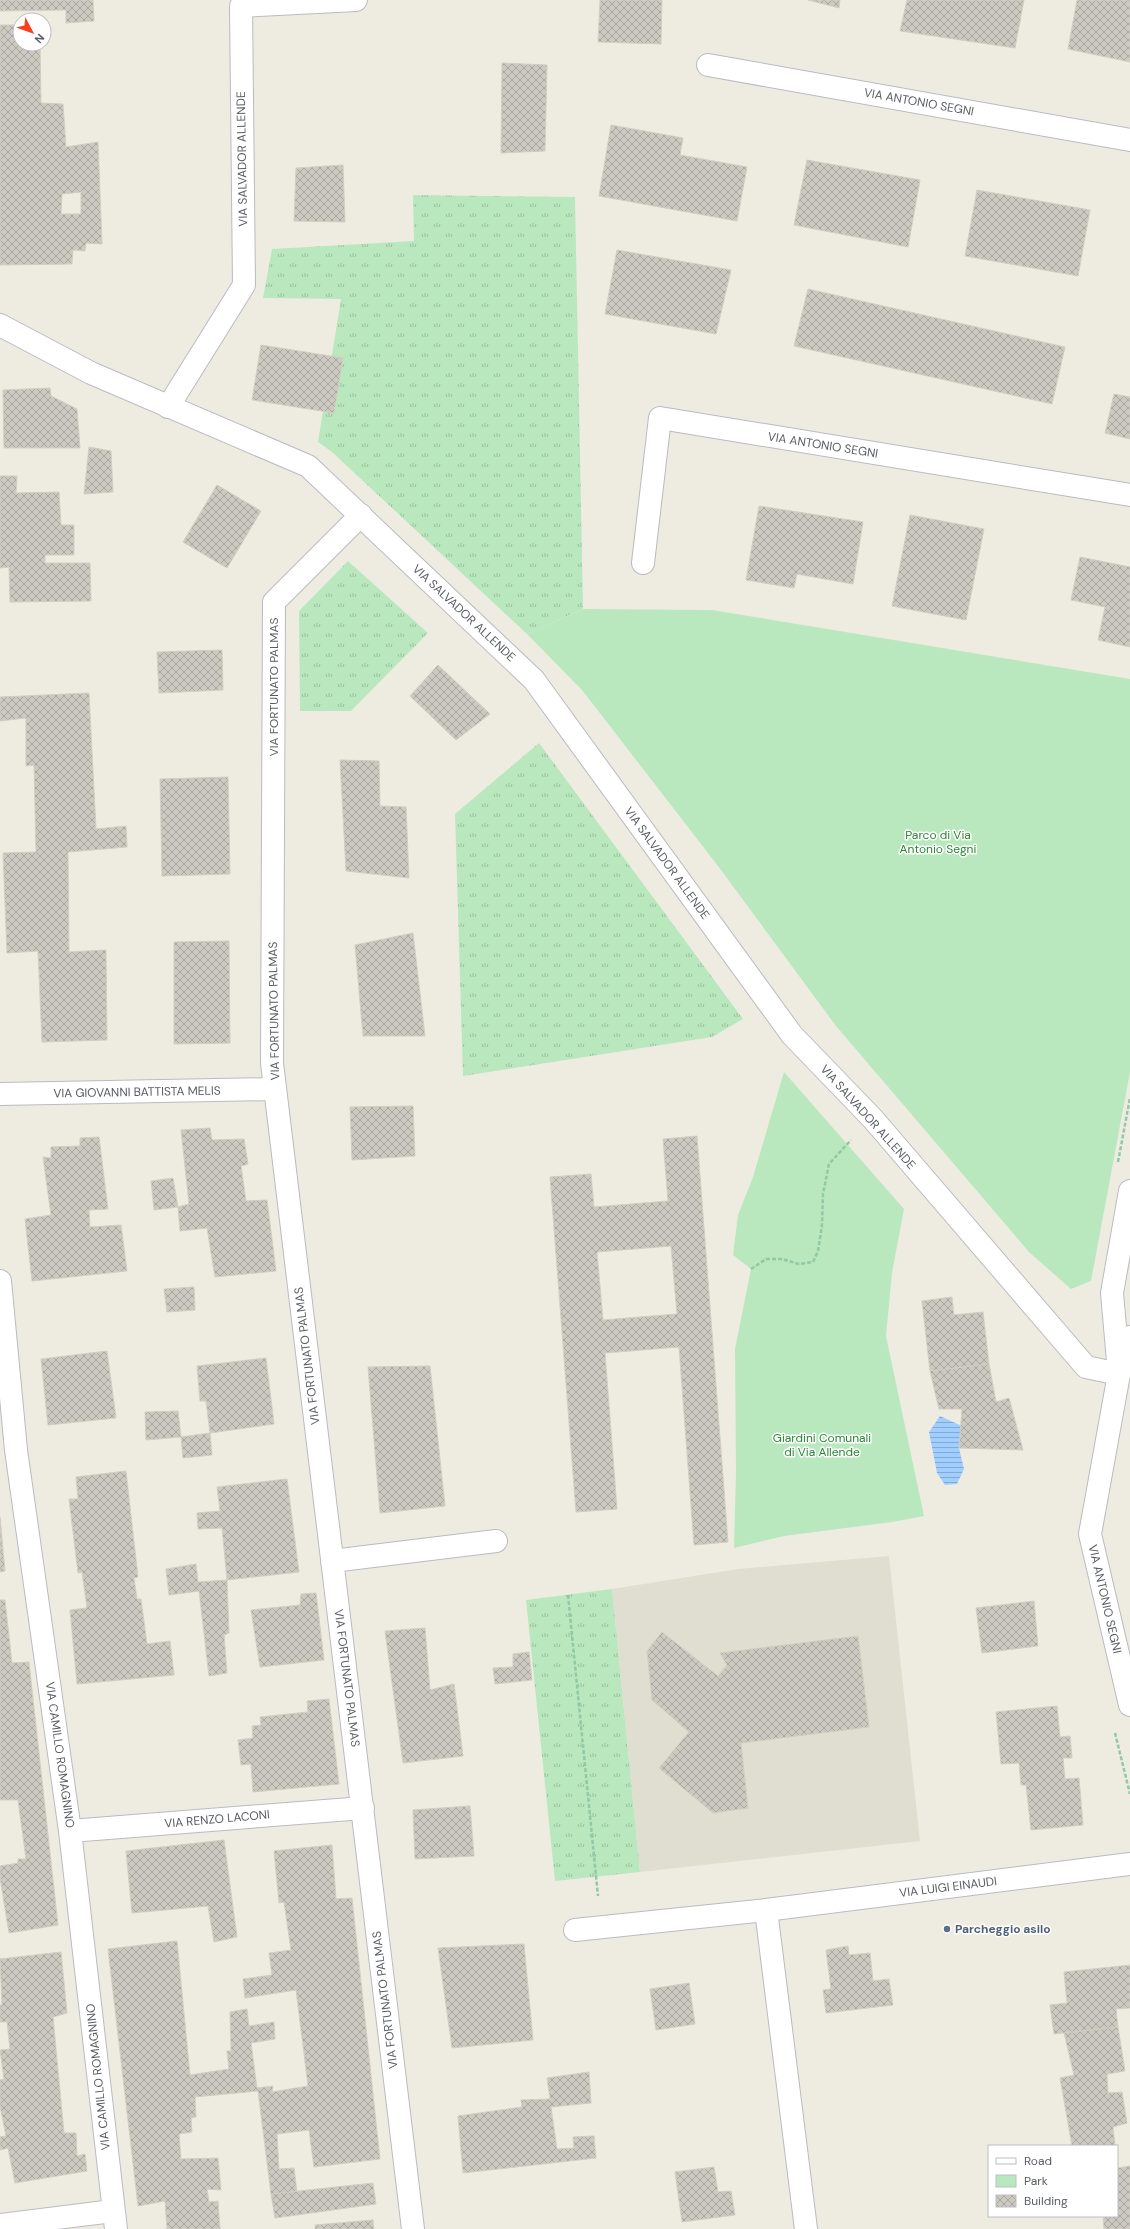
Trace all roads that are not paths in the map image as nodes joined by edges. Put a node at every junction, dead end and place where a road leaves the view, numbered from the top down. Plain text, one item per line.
1 (356, 0) edge
2 (708, 65) dead end
3 (1130, 140) edge
4 (0, 325) edge
5 (168, 407) junction
6 (1130, 495) edge
7 (361, 515) junction
8 (642, 563) dead end
9 (275, 1089) junction
10 (0, 1094) edge
11 (1130, 1191) edge
12 (0, 1282) edge
13 (1130, 1337) edge
14 (1119, 1374) junction
15 (8, 1451) edge
16 (496, 1541) dead end
17 (332, 1561) junction
18 (1130, 1705) edge
19 (362, 1808) junction
20 (70, 1831) junction
21 (1130, 1864) edge
22 (766, 1910) junction
23 (575, 1930) dead end
24 (114, 2220) edge
25 (0, 2225) edge
26 (413, 2229) edge
27 (806, 2229) edge

1 - 5 street, VIA SALVADOR ALLENDE
2 - 3 street, VIA ANTONIO SEGNI
4 - 5 street, VIA SALVADOR ALLENDE
5 - 7 street, VIA SALVADOR ALLENDE
6 - 8 street, VIA ANTONIO SEGNI
7 - 9 street, VIA FORTUNATO PALMAS
7 - 14 street, VIA SALVADOR ALLENDE
9 - 10 street, VIA GIOVANNI BATTISTA MELIS
9 - 17 street, VIA FORTUNATO PALMAS
11 - 14 street, VIA ANTONIO SEGNI
12 - 15 street, VIA CAMILLO ROMAGNINO
13 - 14 street, VIA ANTONIO SEGNI
14 - 18 street, VIA ANTONIO SEGNI
15 - 20 street, VIA CAMILLO ROMAGNINO
16 - 17 street
17 - 19 street, VIA FORTUNATO PALMAS
19 - 20 street, VIA RENZO LACONI
19 - 26 street, VIA FORTUNATO PALMAS
20 - 24 street, VIA CAMILLO ROMAGNINO
21 - 22 street, VIA LUIGI EINAUDI
22 - 23 street, VIA LUIGI EINAUDI
22 - 27 street
24 - 25 street

